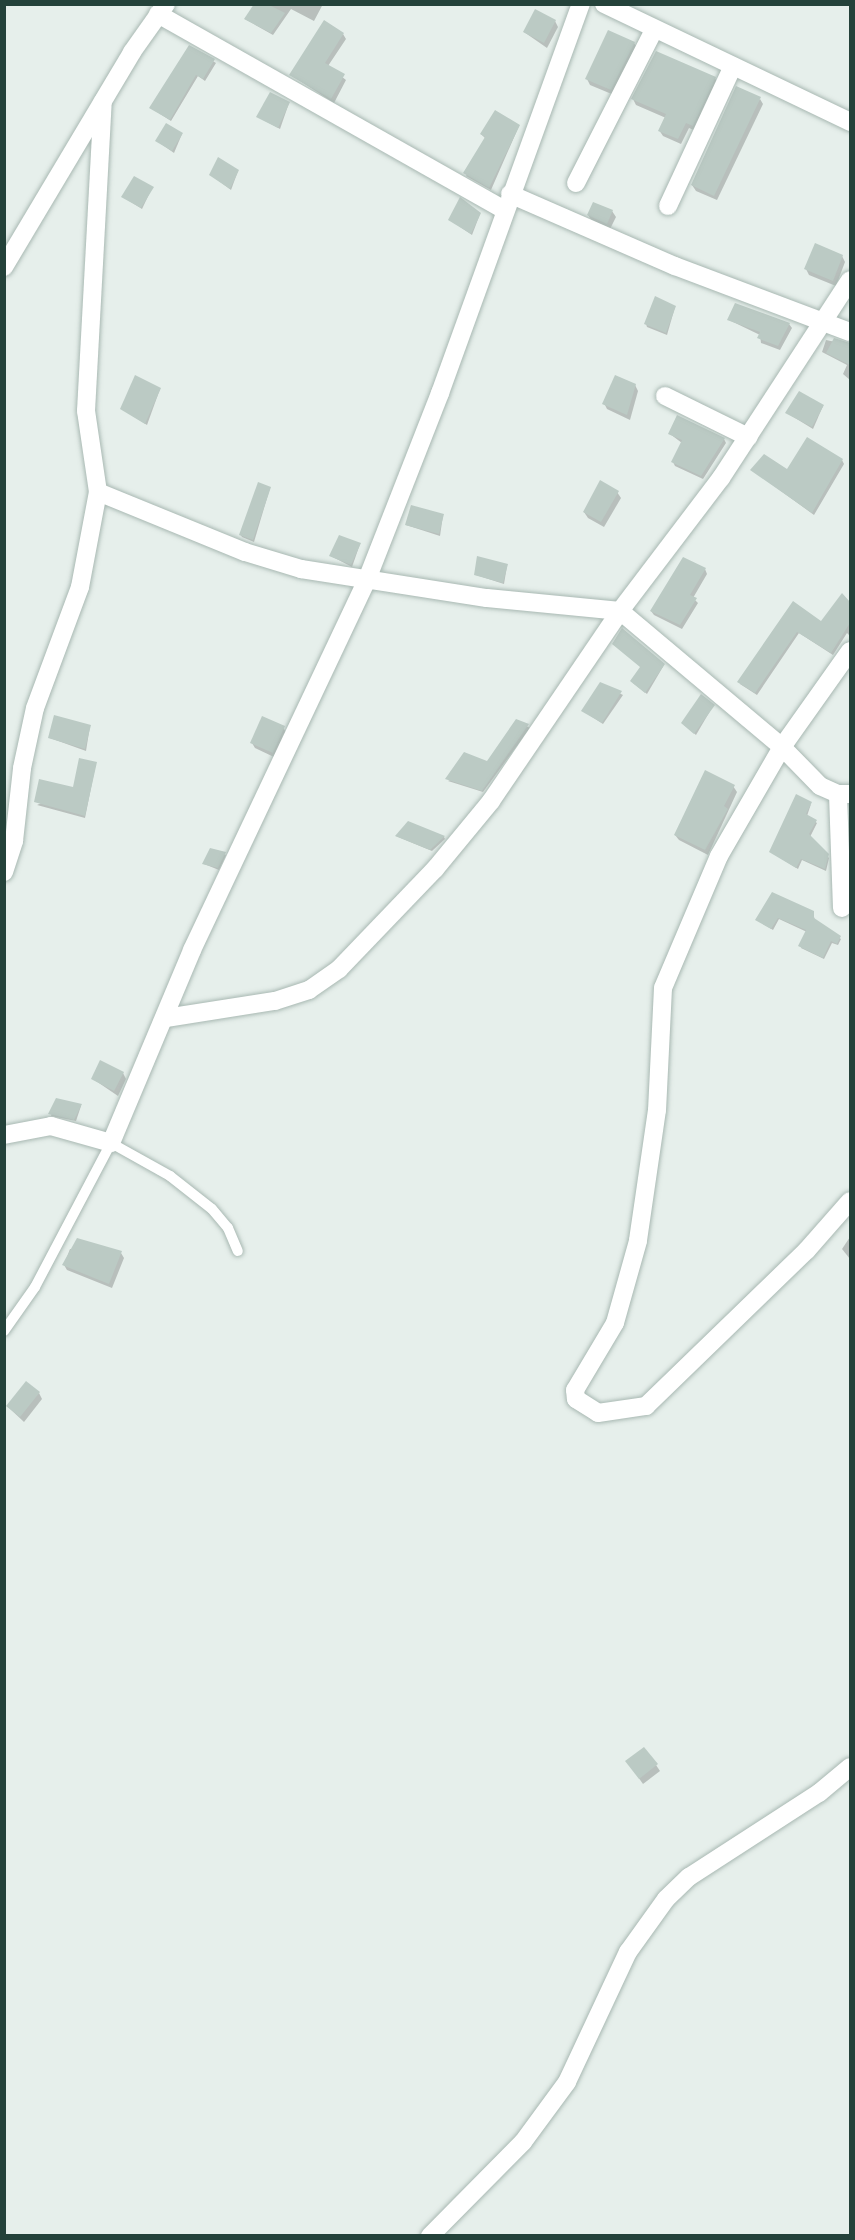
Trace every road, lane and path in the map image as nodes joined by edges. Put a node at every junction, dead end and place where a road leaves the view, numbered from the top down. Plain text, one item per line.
1 (580, 4) edge
2 (604, 4) edge
3 (162, 9) edge
4 (654, 30) junction
5 (733, 66) junction
6 (103, 101) junction
7 (850, 122) edge
8 (576, 183) dead end
9 (508, 202) junction
10 (668, 206) dead end
11 (4, 267) edge
12 (850, 280) edge
13 (824, 319) junction
14 (850, 332) edge
15 (665, 396) dead end
16 (748, 438) junction
17 (98, 492) junction
18 (366, 582) junction
19 (620, 611) junction
20 (850, 651) edge
21 (782, 747) junction
22 (844, 794) edge
23 (4, 872) edge
24 (842, 908) dead end
25 (166, 1018) junction
26 (4, 1135) edge
27 (111, 1143) junction
28 (850, 1201) edge
29 (238, 1251) dead end
30 (4, 1331) edge
31 (850, 1767) edge
32 (430, 2235) edge

1 - 9 street
2 - 4 street
3 - 6 street
3 - 9 street
4 - 5 street
4 - 8 street
5 - 7 street
5 - 10 street
6 - 11 street
6 - 17 street
9 - 13 street
9 - 18 street
12 - 13 street
13 - 14 street
13 - 16 street
15 - 16 street
16 - 19 street
17 - 18 street
17 - 23 street
18 - 19 street
18 - 25 street
19 - 21 street
19 - 25 street
20 - 21 street
21 - 22 street
21 - 28 street
22 - 24 street
25 - 27 street
26 - 27 street
27 - 29 lane
27 - 30 lane
31 - 32 street

